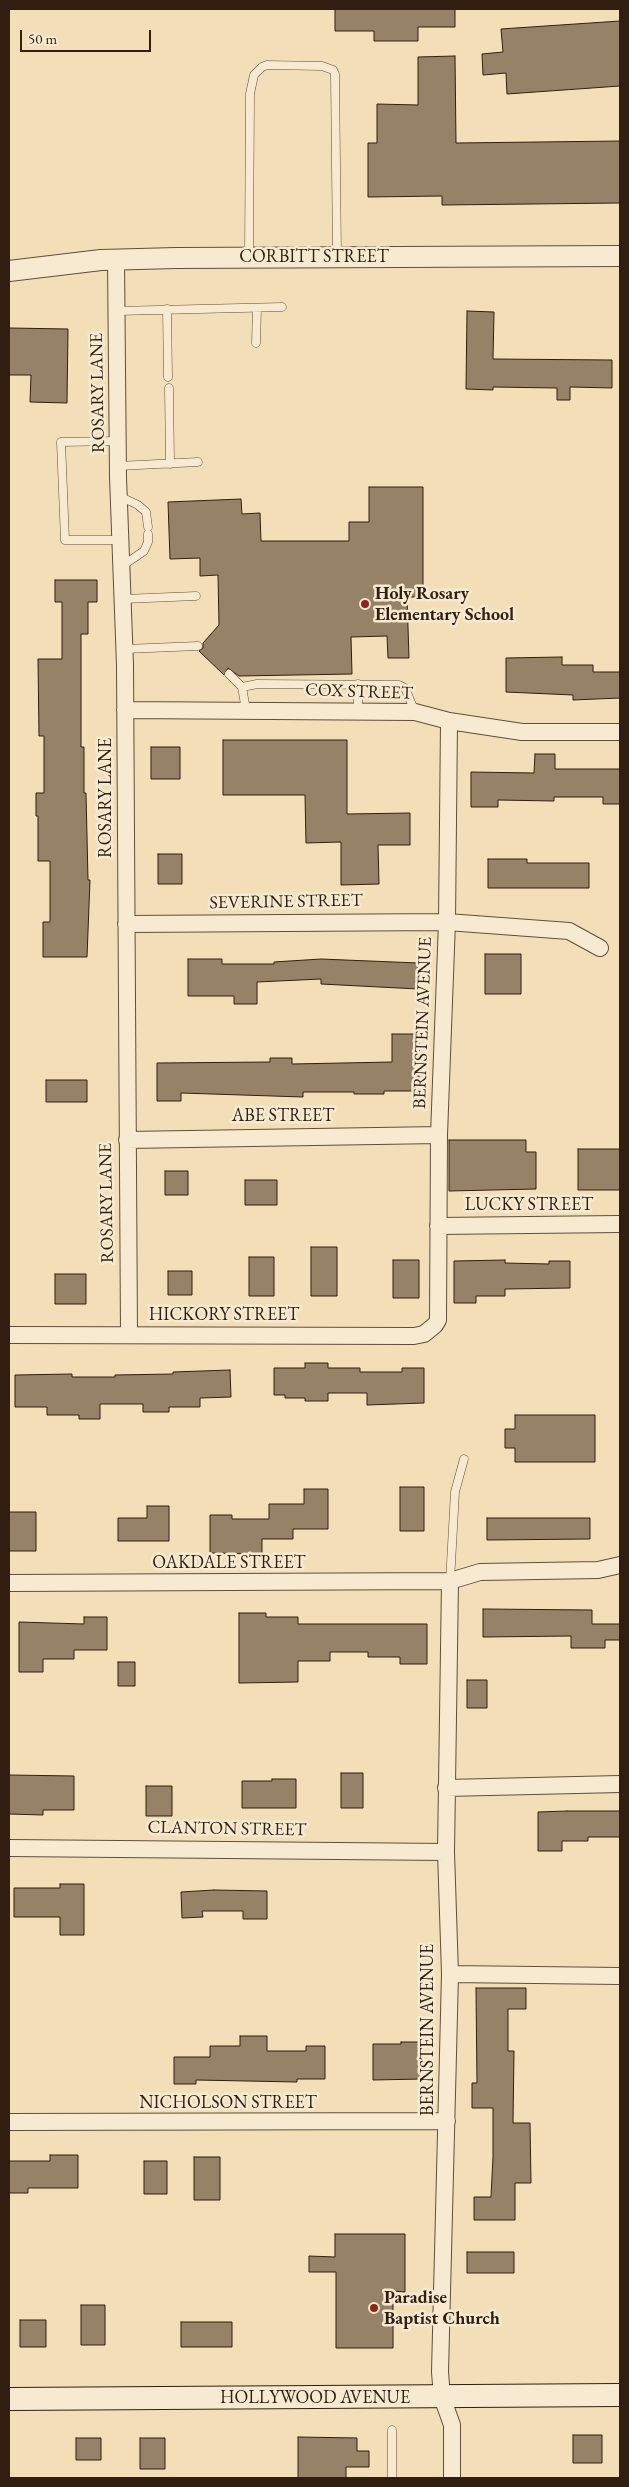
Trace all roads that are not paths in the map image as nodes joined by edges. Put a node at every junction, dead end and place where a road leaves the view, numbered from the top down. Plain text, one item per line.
1 (620, 256) edge
2 (337, 257) junction
3 (248, 258) junction
4 (116, 260) junction
5 (9, 271) edge
6 (282, 307) dead end
7 (257, 308) junction
8 (167, 309) junction
9 (117, 311) junction
10 (256, 343) dead end
11 (168, 377) dead end
12 (169, 388) dead end
13 (118, 441) junction
14 (198, 462) dead end
15 (170, 464) junction
16 (118, 466) junction
17 (119, 496) junction
18 (120, 540) junction
19 (122, 566) junction
20 (196, 596) dead end
21 (122, 599) junction
22 (198, 646) dead end
23 (124, 649) junction
24 (230, 674) dead end
25 (358, 684) junction
26 (242, 687) junction
27 (125, 710) junction
28 (246, 710) junction
29 (358, 711) junction
30 (415, 712) junction
31 (449, 721) junction
32 (620, 732) edge
33 (446, 922) junction
34 (126, 924) junction
35 (600, 948) dead end
36 (439, 1135) junction
37 (127, 1140) junction
38 (620, 1224) edge
39 (438, 1226) junction
40 (435, 1325) joint
41 (9, 1335) edge
42 (129, 1335) junction
43 (464, 1460) dead end
44 (620, 1566) edge
45 (450, 1581) junction
46 (9, 1583) edge
47 (620, 1784) edge
48 (446, 1788) junction
49 (9, 1848) edge
50 (446, 1852) junction
51 (450, 1974) junction
52 (620, 1976) edge
53 (448, 2121) junction
54 (9, 2122) edge
55 (620, 2395) edge
56 (442, 2397) junction
57 (9, 2399) edge
58 (392, 2430) dead end
59 (392, 2478) edge
60 (452, 2478) edge

1 - 2 street, CORBITT STREET
2 - 3 street, CORBITT STREET
2 - 3 lane
3 - 4 street, CORBITT STREET
4 - 5 street, CORBITT STREET
4 - 9 street, ROSARY LANE
6 - 7 lane
7 - 8 lane
7 - 10 lane
8 - 9 lane
8 - 11 lane
9 - 13 street, ROSARY LANE
12 - 15 lane
13 - 16 street, ROSARY LANE
13 - 18 lane
14 - 15 lane
15 - 16 lane
16 - 17 street, ROSARY LANE
17 - 18 street, ROSARY LANE
17 - 19 lane
18 - 19 street, ROSARY LANE
19 - 21 street, ROSARY LANE
20 - 21 lane
21 - 23 street, ROSARY LANE
22 - 23 lane
23 - 27 street, ROSARY LANE
24 - 26 lane
25 - 26 lane
25 - 29 lane
25 - 30 lane
26 - 28 lane
27 - 28 street, COX STREET
27 - 34 street, ROSARY LANE
28 - 29 street, COX STREET
29 - 30 street, COX STREET
30 - 31 street, COX STREET
31 - 32 street, COX STREET
31 - 33 street, BERNSTEIN AVENUE
33 - 34 street, SEVERINE STREET
33 - 35 street, SEVERINE STREET
33 - 36 street, BERNSTEIN AVENUE
34 - 37 street, ROSARY LANE
36 - 37 street, ABE STREET
36 - 39 street, BERNSTEIN AVENUE
37 - 42 street, ROSARY LANE
38 - 39 street, LUCKY STREET
39 - 40 street, BERNSTEIN AVENUE
40 - 42 street, HICKORY STREET
41 - 42 street, HICKORY STREET
43 - 45 lane
44 - 45 street, OAKDALE STREET
45 - 46 street, OAKDALE STREET
45 - 48 street, BERNSTEIN AVENUE
47 - 48 street
48 - 50 street, BERNSTEIN AVENUE
49 - 50 street, CLANTON STREET
50 - 51 street, BERNSTEIN AVENUE
51 - 52 street
51 - 53 street, BERNSTEIN AVENUE
53 - 54 street, NICHOLSON STREET
53 - 56 street, BERNSTEIN AVENUE
55 - 56 main road, HOLLYWOOD AVENUE
56 - 57 main road, HOLLYWOOD AVENUE
56 - 60 street, BERNSTEIN AVENUE
58 - 59 lane

